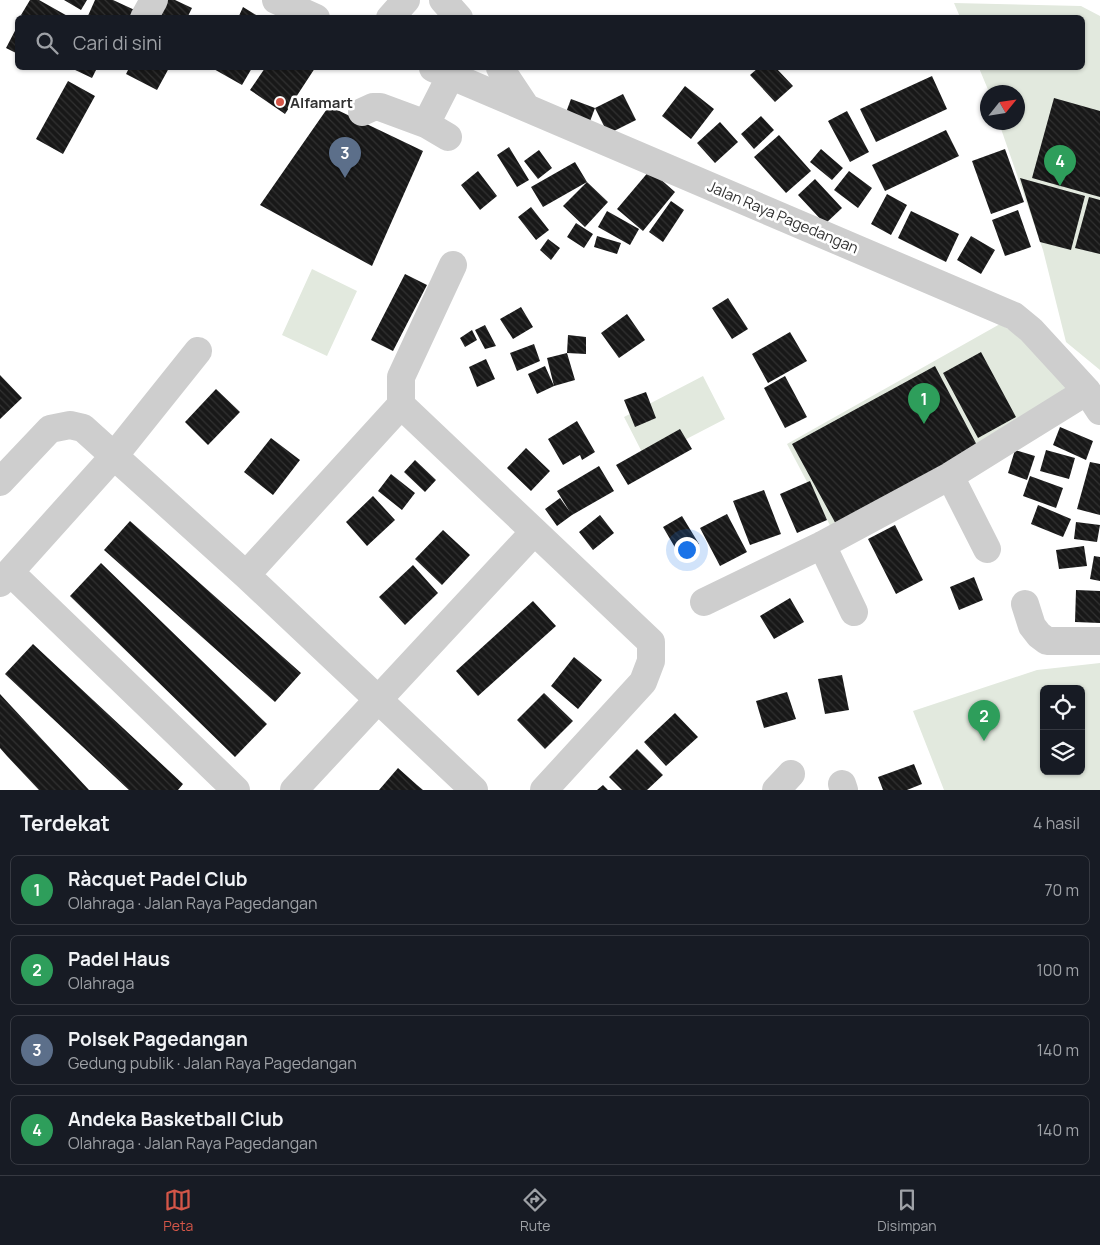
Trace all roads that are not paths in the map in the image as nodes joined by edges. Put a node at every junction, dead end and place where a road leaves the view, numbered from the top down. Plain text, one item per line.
1 (154, 0) edge
2 (276, 0) edge
3 (406, 0) edge
4 (443, 0) edge
5 (146, 15) edge
6 (309, 15) edge
7 (393, 15) edge
8 (456, 15) edge
9 (501, 70) edge
10 (442, 71) edge
11 (526, 107) junction
12 (362, 112) dead end
13 (453, 265) dead end
14 (198, 351) dead end
15 (1093, 401) edge
16 (401, 405) junction
17 (114, 456) junction
18 (950, 476) junction
19 (0, 482) edge
20 (534, 532) junction
21 (822, 545) junction
22 (987, 549) dead end
23 (246, 575) junction
24 (5, 578) edge
25 (704, 602) dead end
26 (1026, 604) dead end
27 (854, 612) dead end
28 (1100, 642) edge
29 (379, 700) junction
30 (236, 790) edge
31 (294, 790) edge
32 (474, 790) edge
33 (544, 790) edge

1 - 5 street
2 - 6 street
3 - 7 street
4 - 8 street
9 - 11 street
10 - 11 street, Jalan Raya Pagedangan
10 - 12 street
11 - 15 street, Jalan Raya Pagedangan
13 - 16 street
14 - 17 street
15 - 18 street
16 - 20 street
16 - 23 street
17 - 19 street
17 - 23 street
17 - 24 street
18 - 21 street
18 - 22 street
20 - 29 street
20 - 33 street
21 - 25 street
21 - 27 street
23 - 29 street
24 - 30 street
26 - 28 street
29 - 31 street
29 - 32 street

